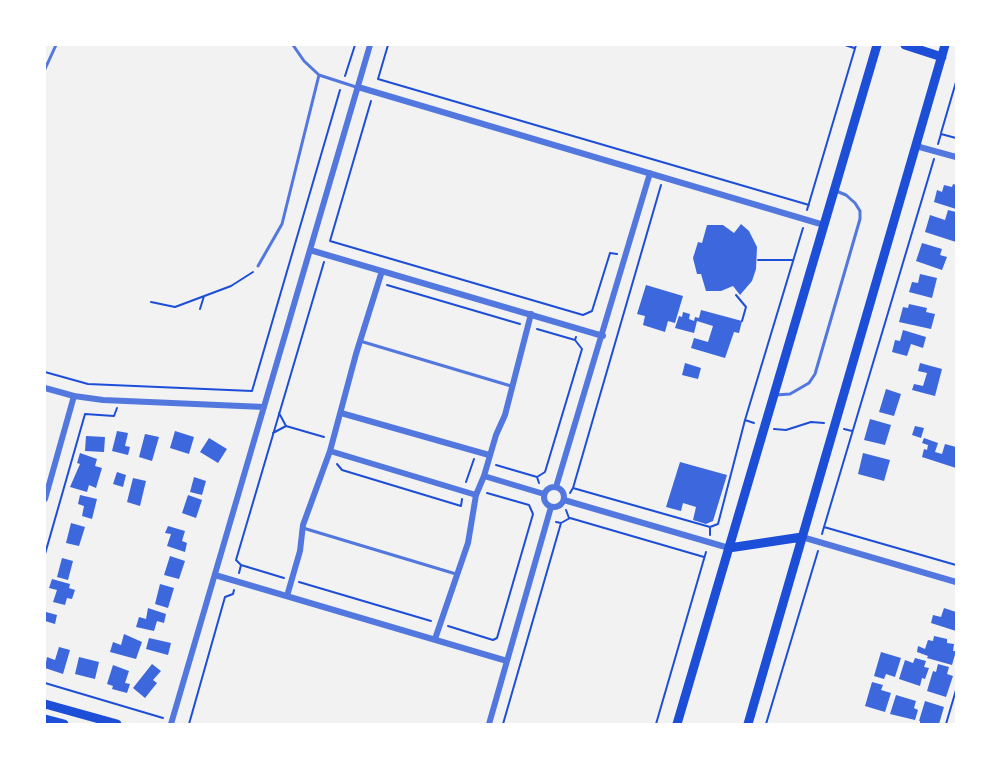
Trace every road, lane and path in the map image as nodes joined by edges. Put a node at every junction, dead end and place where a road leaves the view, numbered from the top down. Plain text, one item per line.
1 (56, 45) edge
2 (293, 45) edge
3 (355, 45) edge
4 (370, 45) edge
5 (388, 45) edge
6 (845, 45) edge
7 (877, 45) edge
8 (905, 45) edge
9 (945, 45) edge
10 (856, 46) edge
11 (942, 57) junction
12 (45, 69) edge
13 (319, 75) junction
14 (378, 78) junction
15 (956, 82) edge
16 (342, 83) junction
17 (358, 87) junction
18 (374, 92) junction
19 (940, 134) junction
20 (956, 138) edge
21 (916, 146) junction
22 (936, 152) junction
23 (956, 158) edge
24 (650, 173) junction
25 (663, 177) junction
26 (835, 190) junction
27 (809, 206) junction
28 (805, 220) junction
29 (824, 225) junction
30 (330, 241) junction
31 (310, 250) junction
32 (326, 254) junction
33 (626, 257) junction
34 (758, 260) dead end
35 (793, 260) junction
36 (258, 266) joint
37 (382, 271) junction
38 (379, 283) junction
39 (736, 295) dead end
40 (204, 296) junction
41 (151, 302) dead end
42 (200, 309) dead end
43 (531, 314) junction
44 (583, 315) junction
45 (742, 321) dead end
46 (527, 327) junction
47 (579, 328) junction
48 (603, 336) junction
49 (575, 340) junction
50 (360, 341) junction
51 (45, 372) edge
52 (123, 386) junction
53 (513, 387) junction
54 (45, 388) edge
55 (75, 396) junction
56 (775, 396) junction
57 (119, 401) junction
58 (264, 407) junction
59 (279, 413) junction
60 (341, 413) junction
61 (745, 420) dead end
62 (286, 426) junction
63 (273, 434) junction
64 (333, 440) junction
65 (476, 452) junction
66 (328, 454) junction
67 (488, 459) junction
68 (484, 476) junction
69 (537, 477) junction
70 (556, 487) junction
71 (573, 488) junction
72 (464, 491) junction
73 (536, 491) junction
74 (477, 492) junction
75 (544, 494) junction
76 (45, 499) edge
77 (566, 501) junction
78 (529, 505) junction
79 (550, 507) junction
80 (533, 516) junction
81 (569, 518) junction
82 (547, 520) junction
83 (561, 523) junction
84 (710, 527) dead end
85 (824, 527) junction
86 (303, 528) junction
87 (802, 537) junction
88 (820, 542) junction
89 (729, 548) junction
90 (45, 554) edge
91 (704, 557) dead end
92 (241, 565) junction
93 (956, 565) edge
94 (458, 574) junction
95 (215, 575) junction
96 (291, 580) junction
97 (237, 582) junction
98 (956, 582) edge
99 (287, 596) junction
100 (440, 624) junction
101 (435, 639) junction
102 (507, 661) junction
103 (45, 683) edge
104 (956, 690) edge
105 (45, 704) edge
106 (45, 718) edge
107 (171, 722) edge
108 (64, 724) edge
109 (117, 724) edge
110 (189, 724) edge
111 (489, 724) edge
112 (503, 724) edge
113 (677, 724) edge
114 (748, 724) edge
115 (766, 724) edge
116 (946, 724) edge

1 - 12 lane
2 - 13 lane
3 - 16 path
4 - 17 street
5 - 14 path
6 - 10 path
7 - 26 main road
8 - 11 main road
9 - 11 main road
10 - 27 path
11 - 21 main road
13 - 16 lane
13 - 36 lane
14 - 18 path
14 - 27 path
15 - 19 path
16 - 17 lane
16 - 52 path
17 - 18 street
17 - 31 street
18 - 24 street
18 - 30 path
19 - 20 path
19 - 22 path
21 - 22 street
21 - 87 main road
22 - 23 street
22 - 85 path
24 - 25 street
24 - 33 street
25 - 28 street
25 - 71 path
26 - 29 main road
26 - 56 lane
27 - 28 path
28 - 29 street
28 - 35 path
29 - 56 main road
30 - 32 path
30 - 44 path
31 - 32 street
31 - 58 street
32 - 37 street
32 - 59 path
33 - 44 path
33 - 48 street
34 - 35 path
35 - 61 path
36 - 40 path
37 - 38 street
37 - 43 street
38 - 46 path
38 - 50 street
39 - 45 path
40 - 41 path
40 - 42 path
43 - 46 street
43 - 47 street
44 - 47 path
46 - 49 path
46 - 53 street
47 - 48 street
47 - 49 path
48 - 70 street
49 - 69 path
50 - 53 lane
50 - 60 street
51 - 52 path
52 - 57 path
53 - 67 street
54 - 55 street
55 - 57 street
55 - 76 street
56 - 89 main road
57 - 58 street
57 - 90 path
58 - 95 street
59 - 62 path
59 - 63 path
60 - 64 street
60 - 65 street
62 - 63 path
62 - 64 path
63 - 92 path
64 - 66 street
65 - 67 street
65 - 72 path
66 - 72 street
66 - 72 path
66 - 86 street
67 - 68 street
67 - 69 path
68 - 73 street
68 - 74 street
69 - 73 path
70 - 75 street
70 - 77 street
71 - 77 path
71 - 84 path
72 - 74 street
73 - 75 street
73 - 78 path
74 - 78 path
74 - 94 street
75 - 79 street
77 - 79 street
77 - 81 path
77 - 89 street
78 - 80 path
79 - 82 street
80 - 82 path
80 - 100 path
81 - 83 path
81 - 91 path
82 - 83 path
82 - 102 street
83 - 112 path
85 - 88 path
85 - 93 path
86 - 94 lane
86 - 96 street
87 - 88 street
87 - 89 main road
87 - 114 main road
88 - 98 street
88 - 115 path
89 - 113 main road
92 - 96 path
92 - 97 path
94 - 100 street
95 - 97 street
95 - 107 street
96 - 99 street
96 - 100 path
97 - 99 street
97 - 110 path
99 - 101 street
100 - 101 street
101 - 102 street
102 - 111 street
103 - 107 path
104 - 116 path
105 - 109 main road
106 - 108 main road

